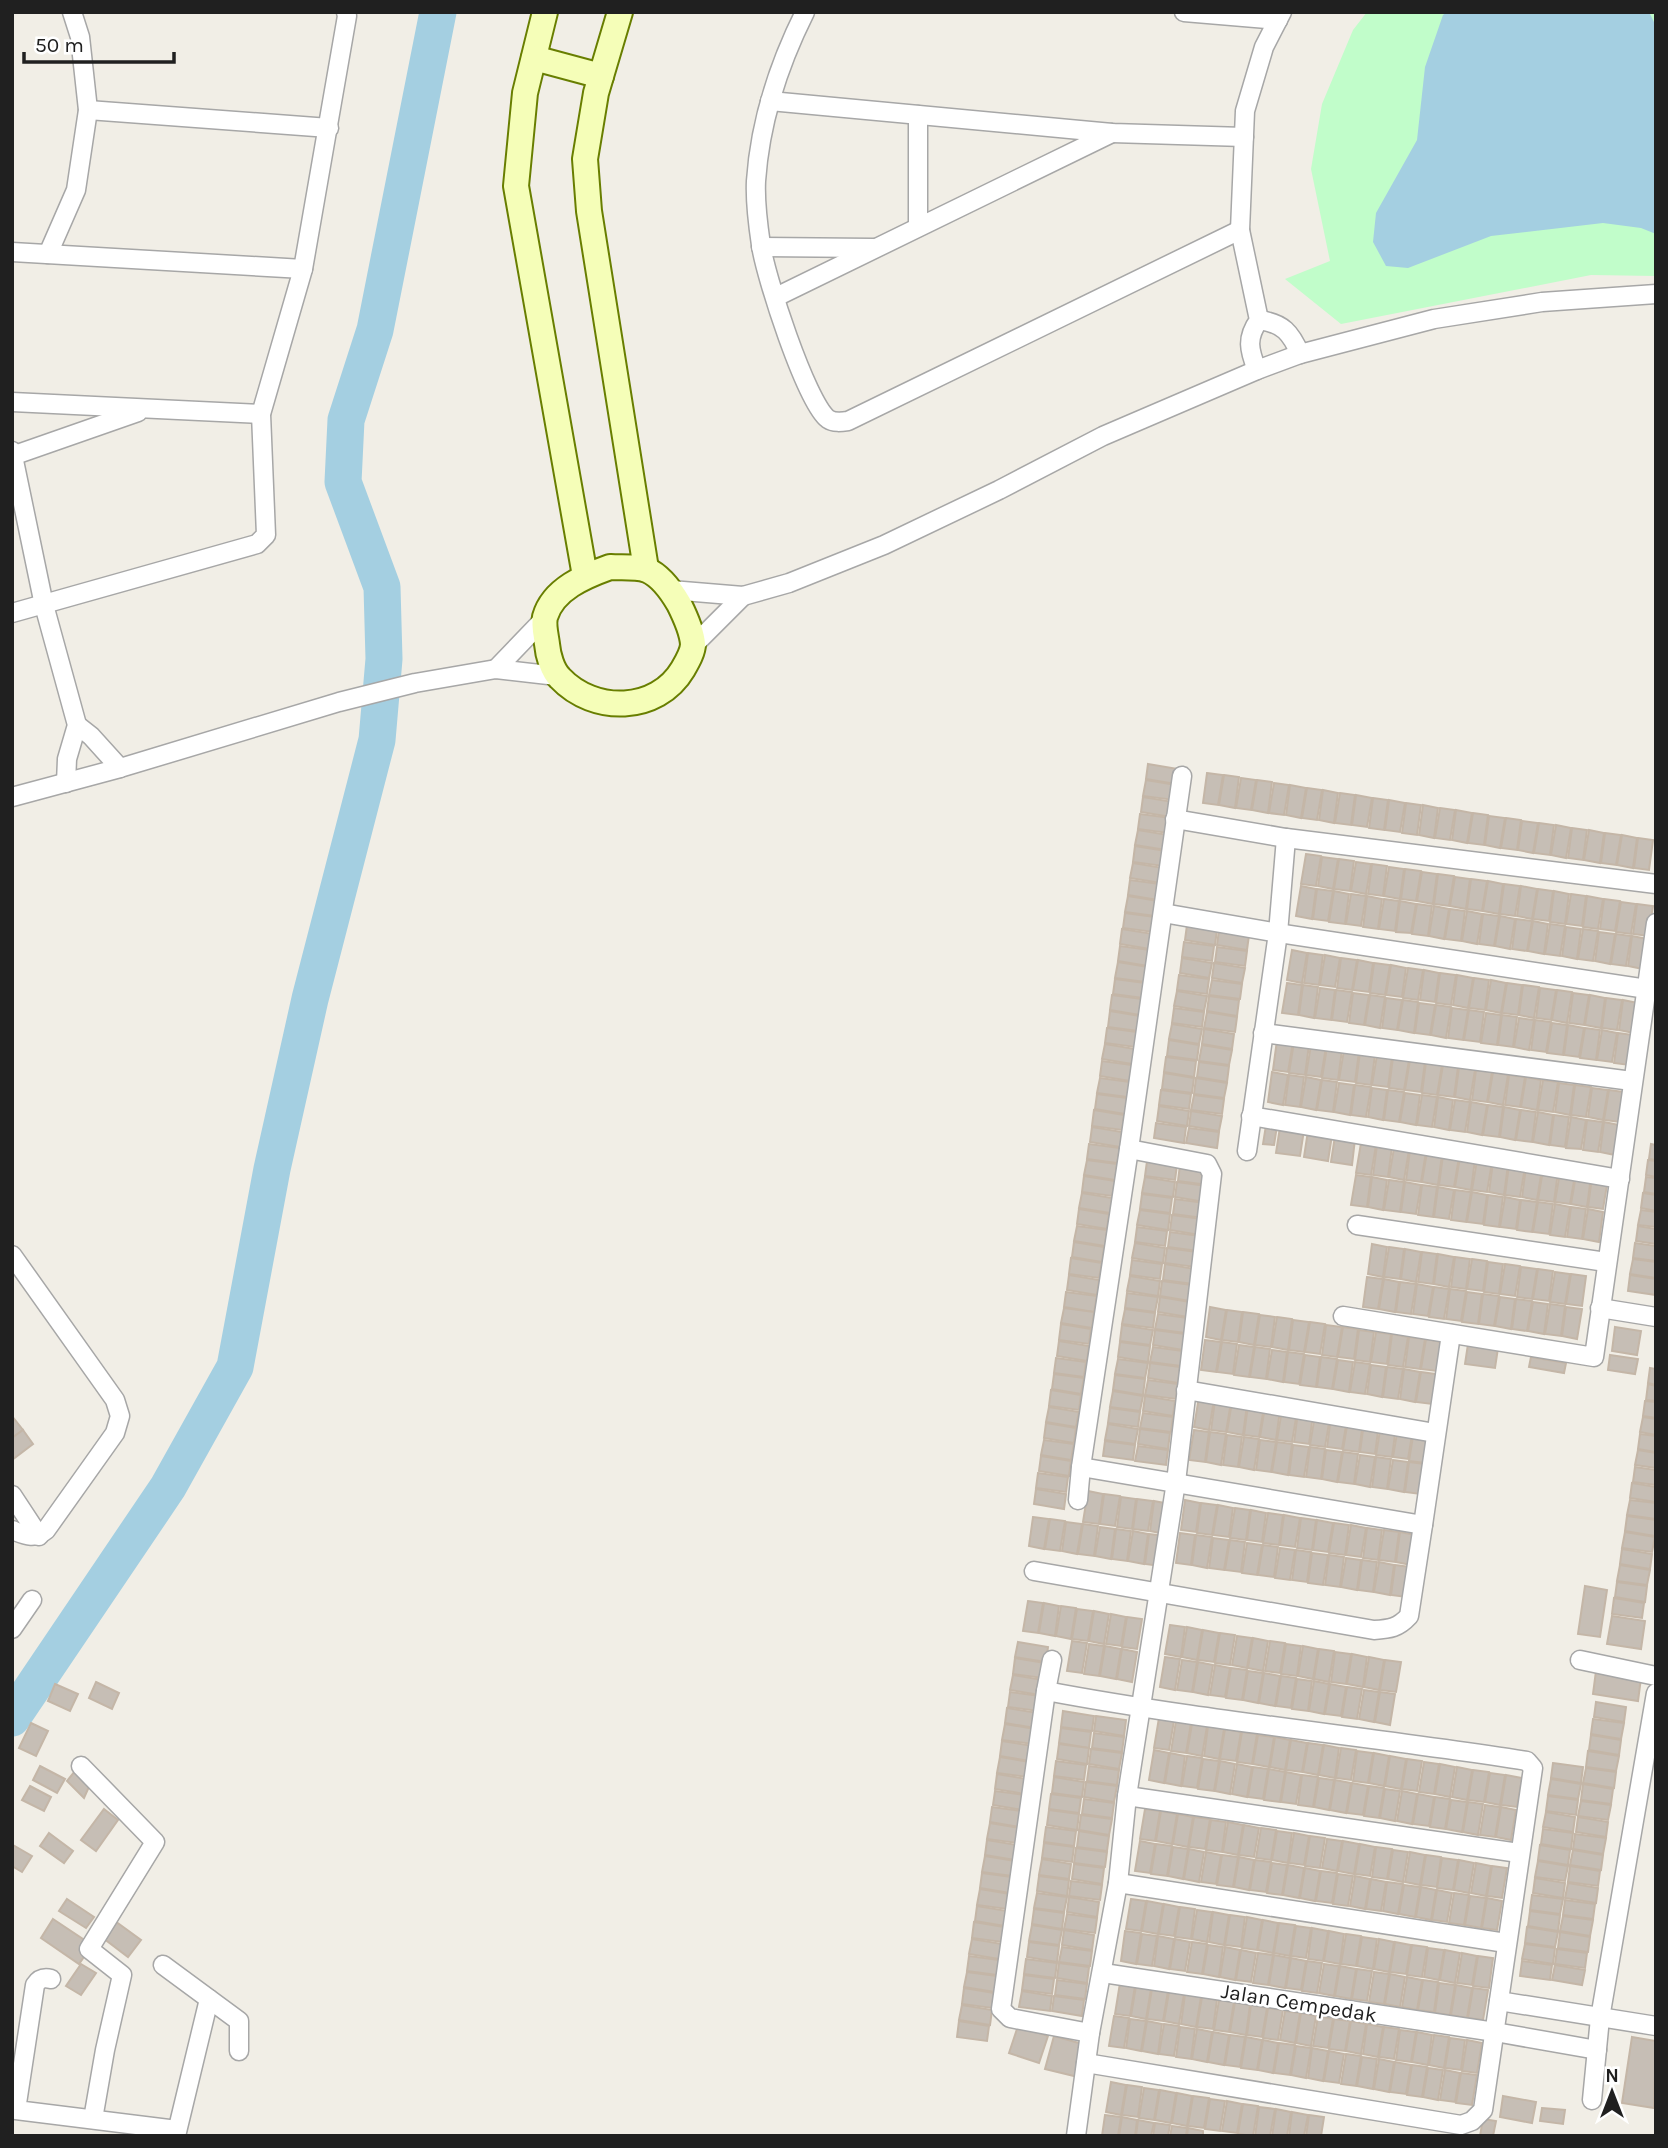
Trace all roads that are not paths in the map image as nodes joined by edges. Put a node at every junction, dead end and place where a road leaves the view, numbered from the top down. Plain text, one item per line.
1 (72, 12) edge
2 (346, 12) edge
3 (545, 12) edge
4 (620, 12) edge
5 (805, 12) edge
6 (1184, 12) edge
7 (1280, 16) edge
8 (534, 58) junction
9 (601, 76) junction
10 (770, 101) junction
11 (88, 110) junction
12 (918, 115) junction
13 (329, 128) junction
14 (1112, 133) junction
15 (1244, 137) junction
16 (918, 228) junction
17 (1240, 230) junction
18 (761, 247) junction
19 (877, 248) junction
20 (12, 252) edge
21 (47, 254) junction
22 (303, 269) junction
23 (1656, 294) edge
24 (776, 297) junction
25 (1259, 320) junction
26 (1300, 354) junction
27 (1257, 370) junction
28 (12, 401) edge
29 (148, 408) junction
30 (261, 414) junction
31 (12, 454) edge
32 (646, 569) junction
33 (585, 576) junction
34 (671, 590) junction
35 (743, 596) junction
36 (44, 605) junction
37 (12, 613) edge
38 (545, 618) junction
39 (693, 646) junction
40 (496, 669) junction
41 (558, 676) junction
42 (77, 725) junction
43 (120, 768) junction
44 (1182, 776) dead end
45 (66, 783) junction
46 (12, 797) edge
47 (1175, 818) junction
48 (1286, 838) junction
49 (1656, 884) edge
50 (1163, 913) junction
51 (1656, 923) edge
52 (1278, 933) junction
53 (1647, 989) junction
54 (1263, 1032) junction
55 (1632, 1081) junction
56 (1251, 1116) junction
57 (1129, 1149) junction
58 (1247, 1151) dead end
59 (1620, 1179) junction
60 (1357, 1225) dead end
61 (12, 1255) edge
62 (1606, 1262) junction
63 (1600, 1308) junction
64 (1343, 1316) dead end
65 (1656, 1317) edge
66 (1451, 1334) junction
67 (1186, 1390) junction
68 (1435, 1433) junction
69 (1081, 1467) junction
70 (1175, 1482) junction
71 (12, 1495) edge
72 (1078, 1500) dead end
73 (1423, 1525) junction
74 (12, 1530) edge
75 (38, 1536) junction
76 (1034, 1571) dead end
77 (1158, 1594) junction
78 (32, 1600) dead end
79 (12, 1629) edge
80 (1052, 1660) dead end
81 (1580, 1660) dead end
82 (1656, 1676) edge
83 (1046, 1691) junction
84 (1656, 1693) edge
85 (1140, 1709) junction
86 (81, 1766) dead end
87 (1127, 1796) junction
88 (1519, 1853) junction
89 (1118, 1883) junction
90 (1506, 1943) junction
91 (163, 1965) dead end
92 (1103, 1973) junction
93 (51, 1979) dead end
94 (209, 1999) junction
95 (1499, 2001) junction
96 (1600, 2018) junction
97 (1656, 2026) edge
98 (1495, 2032) junction
99 (1090, 2033) junction
100 (1597, 2050) junction
101 (239, 2051) dead end
102 (1086, 2063) junction
103 (1592, 2100) dead end
104 (14, 2110) edge
105 (93, 2119) junction
106 (176, 2133) edge
107 (1076, 2136) edge

1 - 11 street
2 - 13 street
3 - 8 street
4 - 9 street
5 - 10 street
6 - 7 street
7 - 15 street
8 - 9 street
8 - 33 street
9 - 32 street
10 - 12 street
10 - 18 street
11 - 13 street
11 - 21 street
12 - 14 street
12 - 16 street
13 - 22 street
14 - 15 street
14 - 16 street
15 - 17 street
16 - 19 street
17 - 24 street
17 - 25 street
18 - 19 street
18 - 24 street
19 - 24 street
20 - 21 street
21 - 22 street
22 - 30 street
23 - 26 street
25 - 26 street
25 - 27 street
26 - 27 street
27 - 35 street
28 - 29 street
29 - 30 street
29 - 31 street
30 - 36 street
31 - 36 street
32 - 33 street
32 - 34 street
33 - 38 street
34 - 35 street
34 - 39 street
35 - 39 street
36 - 37 street
36 - 42 street
38 - 40 street
38 - 41 street
39 - 41 street
40 - 41 street
40 - 43 street
42 - 43 street
42 - 45 street
43 - 45 street
44 - 47 street
45 - 46 street
47 - 48 street
47 - 50 street
48 - 49 street
48 - 52 street
50 - 52 street
50 - 57 street
51 - 53 street
52 - 53 street
52 - 54 street
53 - 55 street
54 - 55 street
54 - 56 street
55 - 59 street
56 - 58 street
56 - 59 street
57 - 67 street
57 - 69 street
59 - 62 street
60 - 62 street
61 - 75 street
62 - 63 street
63 - 65 street
63 - 66 street
64 - 66 street
66 - 68 street
67 - 68 street
67 - 70 street
68 - 73 street
69 - 70 street
69 - 72 street
70 - 73 street
70 - 77 street
71 - 75 street
73 - 77 street
74 - 75 street
76 - 77 street
77 - 85 street
78 - 79 street
80 - 83 street
81 - 82 street
83 - 85 street
83 - 99 street
84 - 96 street
85 - 87 street
85 - 88 street
86 - 105 street
87 - 88 street
87 - 89 street
88 - 90 street
89 - 90 street
89 - 92 street
90 - 95 street
91 - 94 street
92 - 98 street, Jalan Cempedak
92 - 99 street
93 - 104 street
94 - 101 street
94 - 106 street
95 - 96 street
95 - 98 street
96 - 97 street
96 - 100 street
98 - 100 street, Jalan Cempedak
98 - 102 street
99 - 102 street
100 - 103 street
102 - 107 street
104 - 105 street
105 - 106 street

